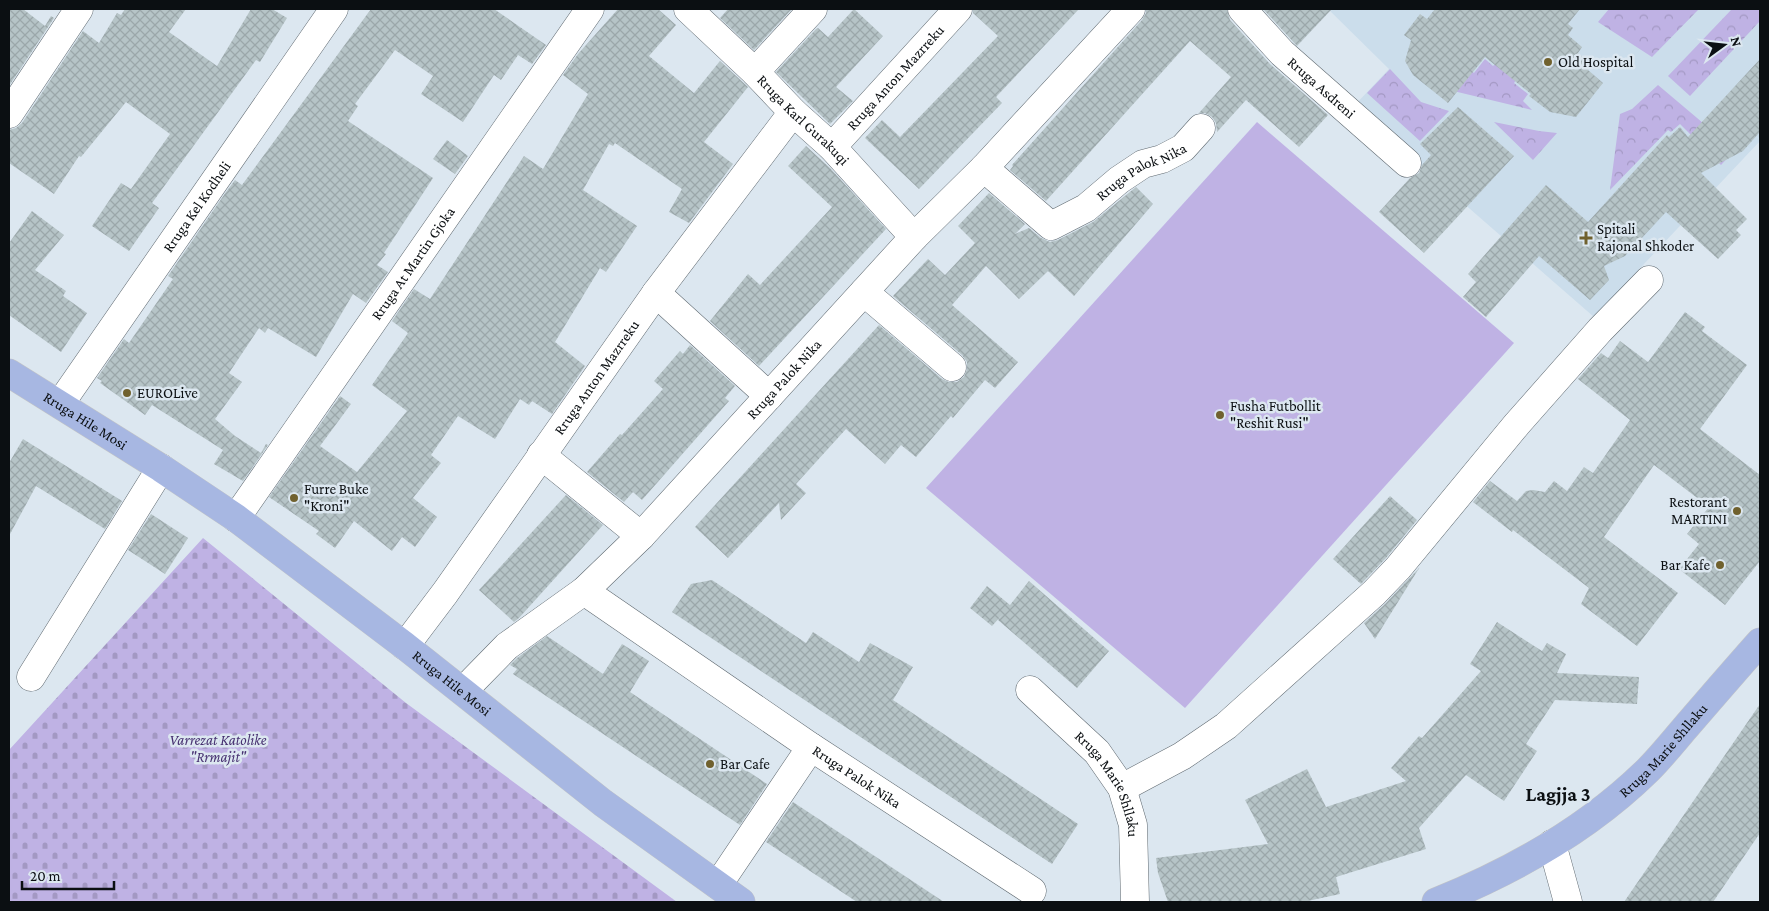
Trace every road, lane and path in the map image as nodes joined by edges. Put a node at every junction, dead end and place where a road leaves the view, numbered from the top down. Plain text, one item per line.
1 (79, 9) edge
2 (334, 9) edge
3 (688, 9) edge
4 (812, 9) edge
5 (1131, 9) edge
6 (1242, 9) edge
7 (582, 12) edge
8 (947, 12) edge
9 (755, 72) junction
10 (793, 112) junction
11 (9, 114) edge
12 (1201, 128) dead end
13 (832, 147) junction
14 (1407, 163) dead end
15 (984, 168) junction
16 (914, 237) junction
17 (1649, 280) dead end
18 (864, 292) junction
19 (656, 293) junction
20 (952, 367) dead end
21 (9, 373) edge
22 (769, 396) junction
23 (60, 404) junction
24 (541, 455) junction
25 (161, 468) junction
26 (236, 518) junction
27 (641, 536) junction
28 (584, 591) junction
29 (1760, 642) edge
30 (405, 646) junction
31 (32, 677) dead end
32 (1030, 690) dead end
33 (463, 691) junction
34 (811, 747) junction
35 (1122, 788) junction
36 (1552, 844) junction
37 (718, 885) junction
38 (1032, 891) dead end
39 (741, 902) edge
40 (1135, 902) edge
41 (1436, 902) edge
42 (1568, 902) edge

1 - 11 street
2 - 23 street, Rruga Kel Kodheli
3 - 9 street, Rruga Karl Gurakuqi
4 - 9 street
5 - 15 street, Rruga Palok Nika
6 - 14 street, Rruga Asdreni
7 - 26 street, Rruga At Martin Gjoka
8 - 13 street, Rruga Anton Mazrreku
9 - 10 street, Rruga Karl Gurakuqi
10 - 13 street, Rruga Karl Gurakuqi
10 - 19 street, Rruga Anton Mazrreku
12 - 15 street, Rruga Palok Nika
13 - 16 street, Rruga Karl Gurakuqi
15 - 16 street, Rruga Palok Nika
16 - 18 street, Rruga Palok Nika
17 - 35 street
18 - 20 street
18 - 22 street, Rruga Palok Nika
19 - 22 street
19 - 24 street, Rruga Anton Mazrreku
21 - 23 main road, Rruga Hile Mosi
22 - 27 street, Rruga Palok Nika
23 - 25 main road, Rruga Hile Mosi
24 - 27 street
24 - 30 street, Rruga Anton Mazrreku
25 - 26 main road, Rruga Hile Mosi
25 - 31 street
26 - 30 main road, Rruga Hile Mosi
27 - 28 street, Rruga Palok Nika
28 - 33 street, Rruga Palok Nika
28 - 34 street, Rruga Palok Nika
29 - 36 main road, Rruga Marie Shllaku
30 - 33 main road, Rruga Hile Mosi
32 - 35 street, Rruga Marie Shllaku
33 - 37 main road, Rruga Hile Mosi
34 - 37 street
34 - 38 street, Rruga Palok Nika
35 - 40 street, Rruga Marie Shllaku
36 - 41 main road, Rruga Marie Shllaku
36 - 42 street
37 - 39 main road, Rruga Hile Mosi

